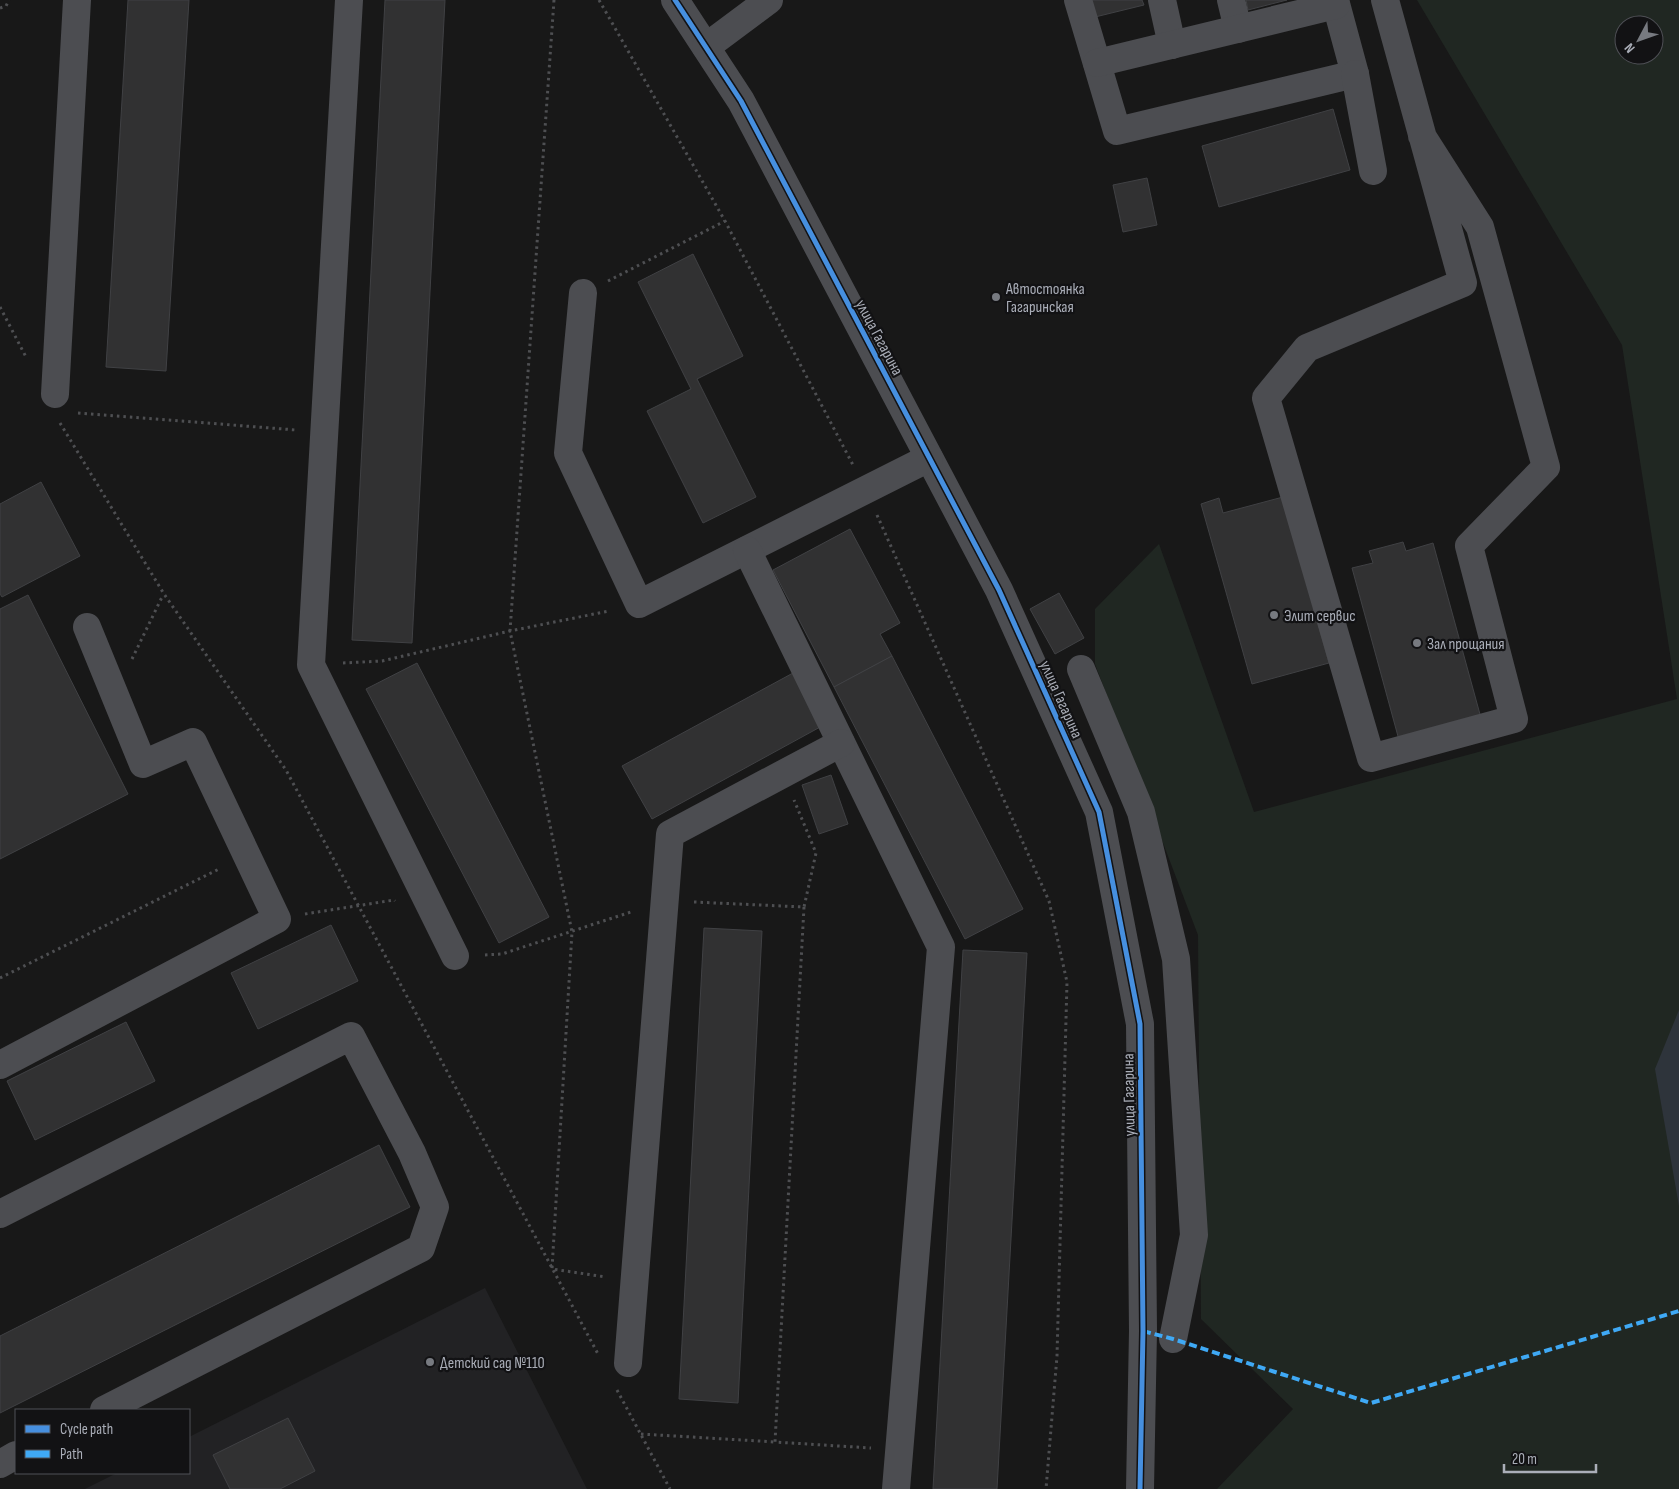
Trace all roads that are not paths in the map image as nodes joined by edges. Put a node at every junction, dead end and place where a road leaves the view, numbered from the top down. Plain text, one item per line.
1 (76, 0) edge
2 (349, 0) edge
3 (675, 0) edge
4 (769, 0) edge
5 (1078, 0) edge
6 (1162, 0) edge
7 (1231, 0) edge
8 (1385, 0) edge
9 (1336, 2) edge
10 (1238, 29) junction
11 (1172, 44) junction
12 (706, 47) junction
13 (1097, 63) junction
14 (1355, 74) junction
15 (1422, 136) junction
16 (1373, 171) dead end
17 (583, 294) road end
18 (62, 409) road end
19 (929, 458) junction
20 (747, 550) junction
21 (87, 628) dead end
22 (1081, 669) dead end
23 (841, 743) junction
24 (455, 956) road end
25 (0, 1064) edge
26 (0, 1214) edge
27 (1173, 1339) dead end
28 (620, 1372) road end
29 (106, 1409) edge
30 (15, 1456) edge
31 (0, 1464) edge
32 (896, 1489) edge
33 (1140, 1489) edge

1 - 18 street
2 - 24 street
3 - 12 street, улица Гагарина
4 - 12 street
5 - 13 street
6 - 11 street
7 - 10 street
8 - 15 street
9 - 10 street
9 - 14 street
10 - 11 street
11 - 13 street
12 - 19 street, улица Гагарина
13 - 14 street
14 - 16 street
15 - 15 street
17 - 20 street
19 - 20 street
19 - 33 street, улица Гагарина
20 - 23 street
21 - 25 street
22 - 27 street
23 - 28 street
23 - 32 street
26 - 29 street
30 - 31 street

